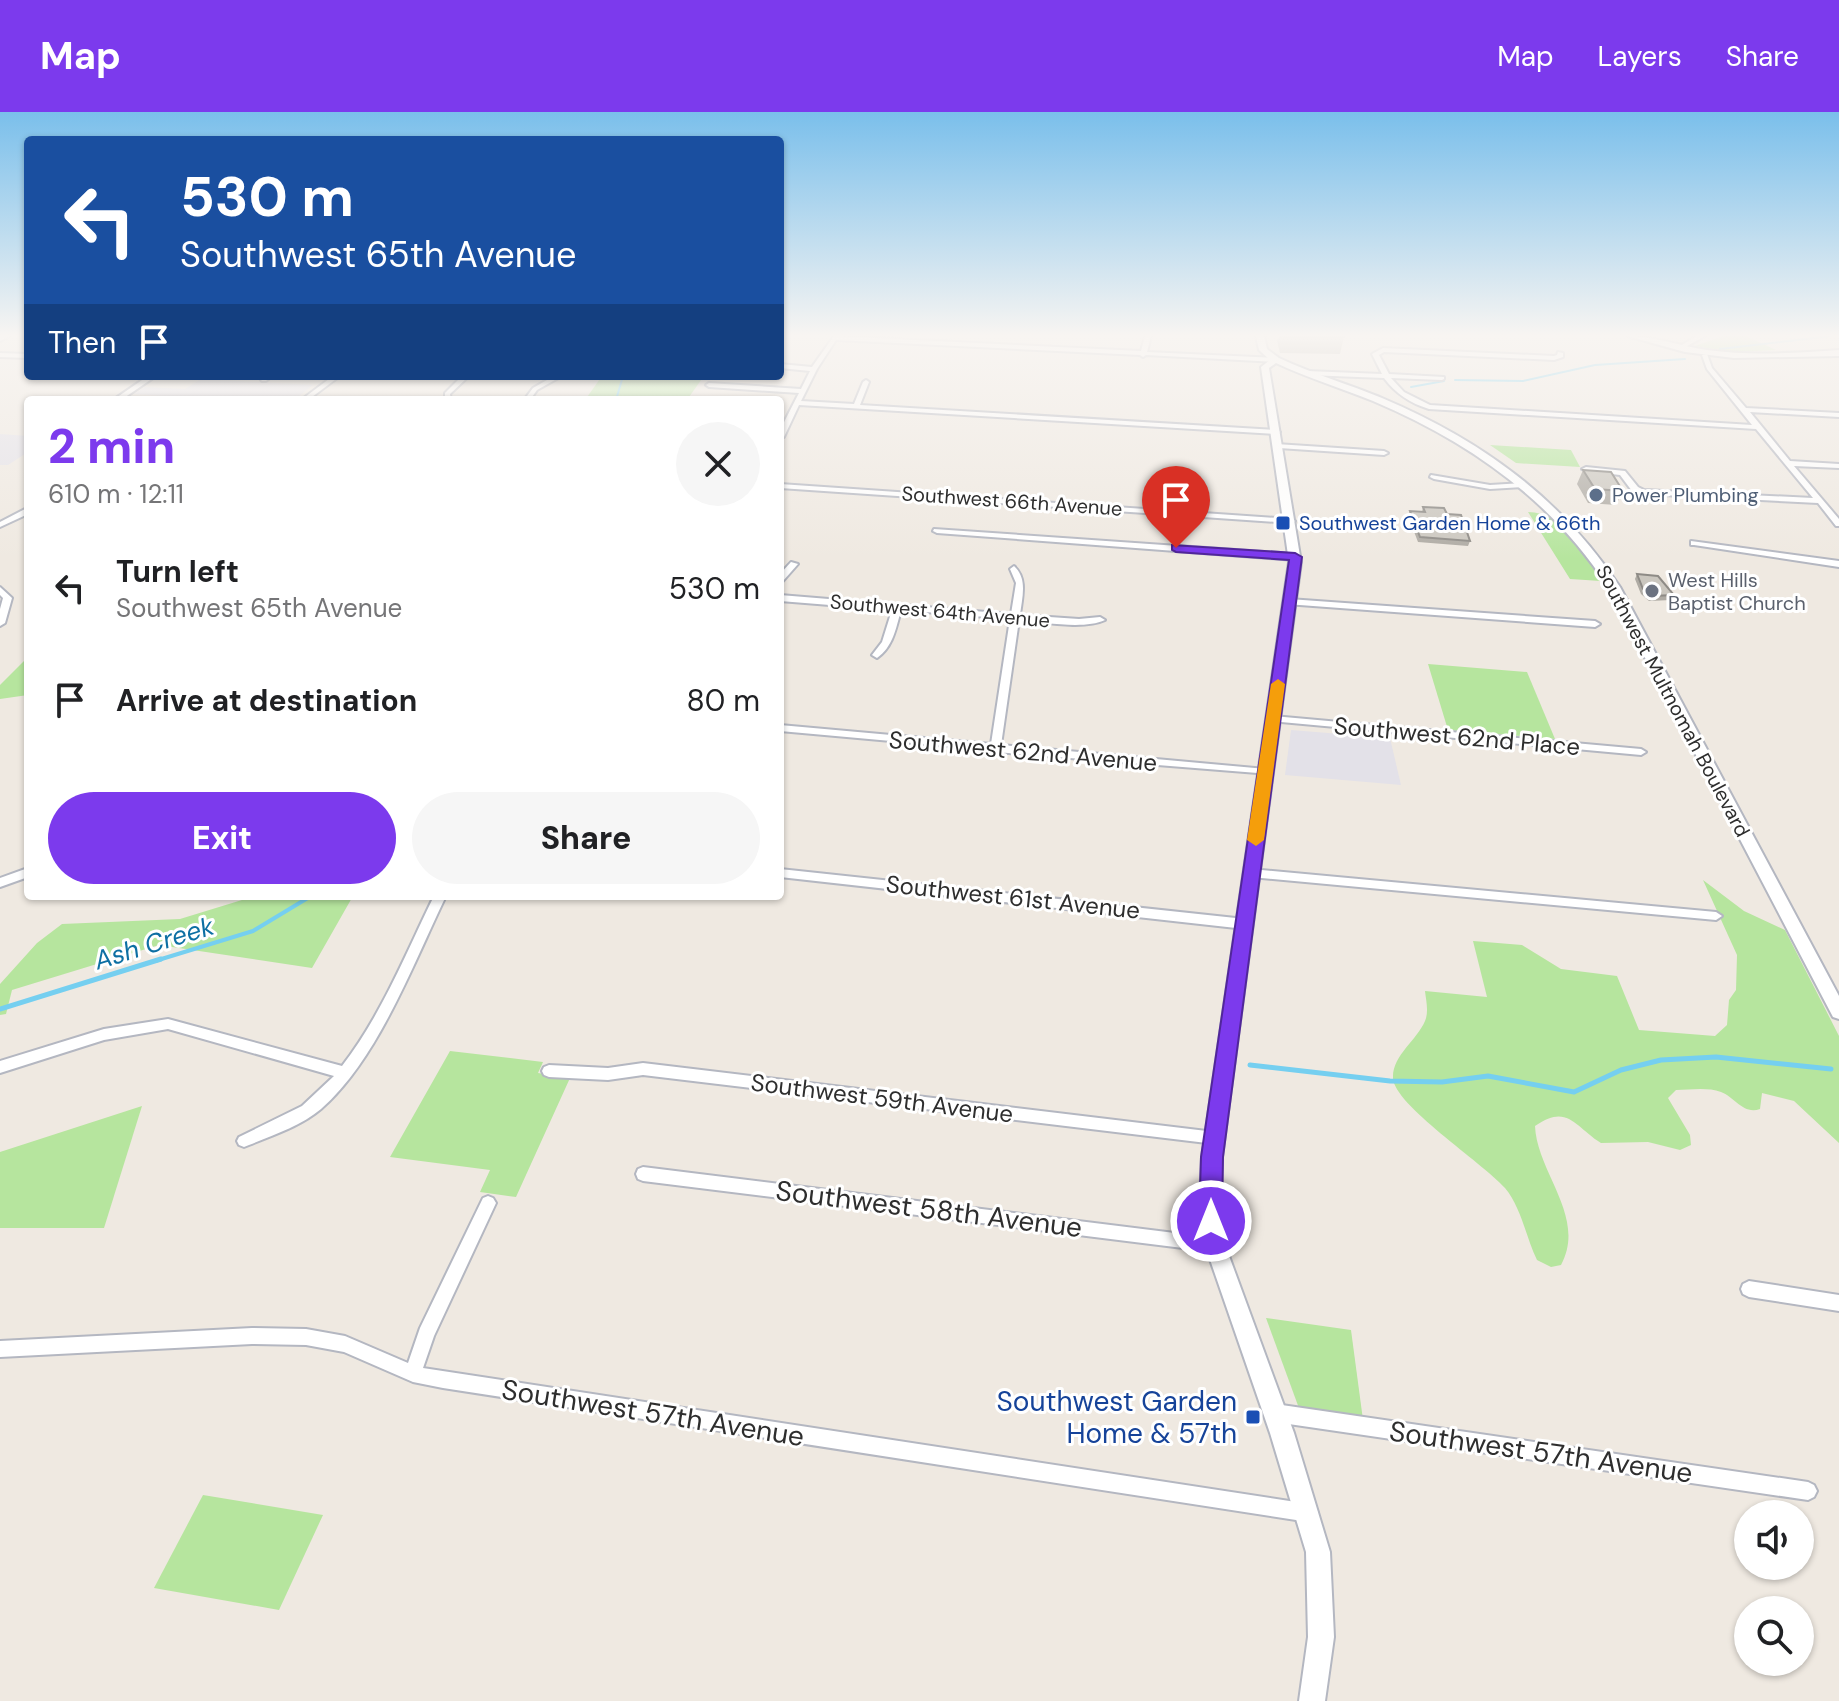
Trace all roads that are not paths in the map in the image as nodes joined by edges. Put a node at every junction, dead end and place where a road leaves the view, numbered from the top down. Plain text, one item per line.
1 (794, 410) edge
2 (909, 410) edge
3 (1272, 410) edge
4 (1398, 410) edge
5 (1490, 410) edge
6 (1744, 410) edge
7 (1747, 410) edge
8 (1839, 415) edge
9 (1758, 427) junction
10 (784, 429) edge
11 (1276, 432) junction
12 (1279, 446) junction
13 (1384, 453) dead end
14 (1789, 463) junction
15 (1839, 466) edge
16 (1586, 469) edge
17 (1434, 477) dead end
18 (1523, 485) junction
19 (784, 486) edge
20 (1820, 501) junction
21 (24, 513) edge
22 (1291, 521) junction
23 (1838, 522) edge
24 (0, 525) edge
25 (937, 531) dead end
26 (1694, 543) dead end
27 (1295, 557) junction
28 (794, 564) dead end
29 (1839, 564) edge
30 (1014, 569) dead end
31 (784, 575) edge
32 (0, 590) edge
33 (784, 598) edge
34 (1289, 602) junction
35 (897, 607) junction
36 (1016, 616) junction
37 (1100, 620) dead end
38 (0, 623) edge
39 (1595, 624) dead end
40 (877, 655) dead end
41 (1273, 719) junction
42 (784, 728) edge
43 (995, 749) junction
44 (1641, 752) dead end
45 (1266, 772) junction
46 (784, 873) edge
47 (1251, 873) junction
48 (24, 874) edge
49 (0, 883) edge
50 (438, 900) edge
51 (1716, 916) dead end
52 (1245, 924) junction
53 (1839, 1012) edge
54 (0, 1067) edge
55 (549, 1071) dead end
56 (345, 1073) junction
57 (1215, 1138) junction
58 (244, 1141) dead end
59 (643, 1174) dead end
60 (488, 1203) dead end
61 (1215, 1245) junction
62 (1749, 1289) dead end
63 (1839, 1303) edge
64 (0, 1349) edge
65 (413, 1374) junction
66 (1275, 1413) junction
67 (1808, 1491) dead end
68 (1309, 1513) junction
69 (1312, 1701) edge

1 - 10 street
2 - 11 street
3 - 11 street
4 - 18 street, Southwest Multnomah Boulevard
5 - 9 street
6 - 9 street
7 - 8 street
9 - 14 street
11 - 12 street
12 - 13 street
12 - 22 street
14 - 15 street
14 - 20 street
16 - 20 street
17 - 18 street
18 - 53 street, Southwest Multnomah Boulevard
19 - 22 street, Southwest 66th Avenue
20 - 23 street
21 - 24 street
22 - 27 street
25 - 27 street
26 - 29 street
27 - 34 street
28 - 31 street
30 - 36 street
32 - 38 street
33 - 35 street, Southwest 64th Avenue
34 - 39 street
34 - 41 street
35 - 36 street, Southwest 64th Avenue
35 - 40 street
36 - 37 street, Southwest 64th Avenue
36 - 43 street
41 - 44 street, Southwest 62nd Place
41 - 45 street
42 - 43 street, Southwest 62nd Avenue
43 - 45 street, Southwest 62nd Avenue
45 - 47 street
46 - 52 street, Southwest 61st Avenue
47 - 51 street
47 - 52 street
48 - 49 street
50 - 56 street
52 - 57 street
54 - 56 street
55 - 57 street, Southwest 59th Avenue
56 - 58 street
57 - 61 street
59 - 61 street, Southwest 58th Avenue
60 - 65 street
61 - 66 street
62 - 63 street
64 - 65 street, Southwest 57th Avenue
65 - 68 street, Southwest 57th Avenue
66 - 67 street, Southwest 57th Avenue
66 - 68 street
68 - 69 street

